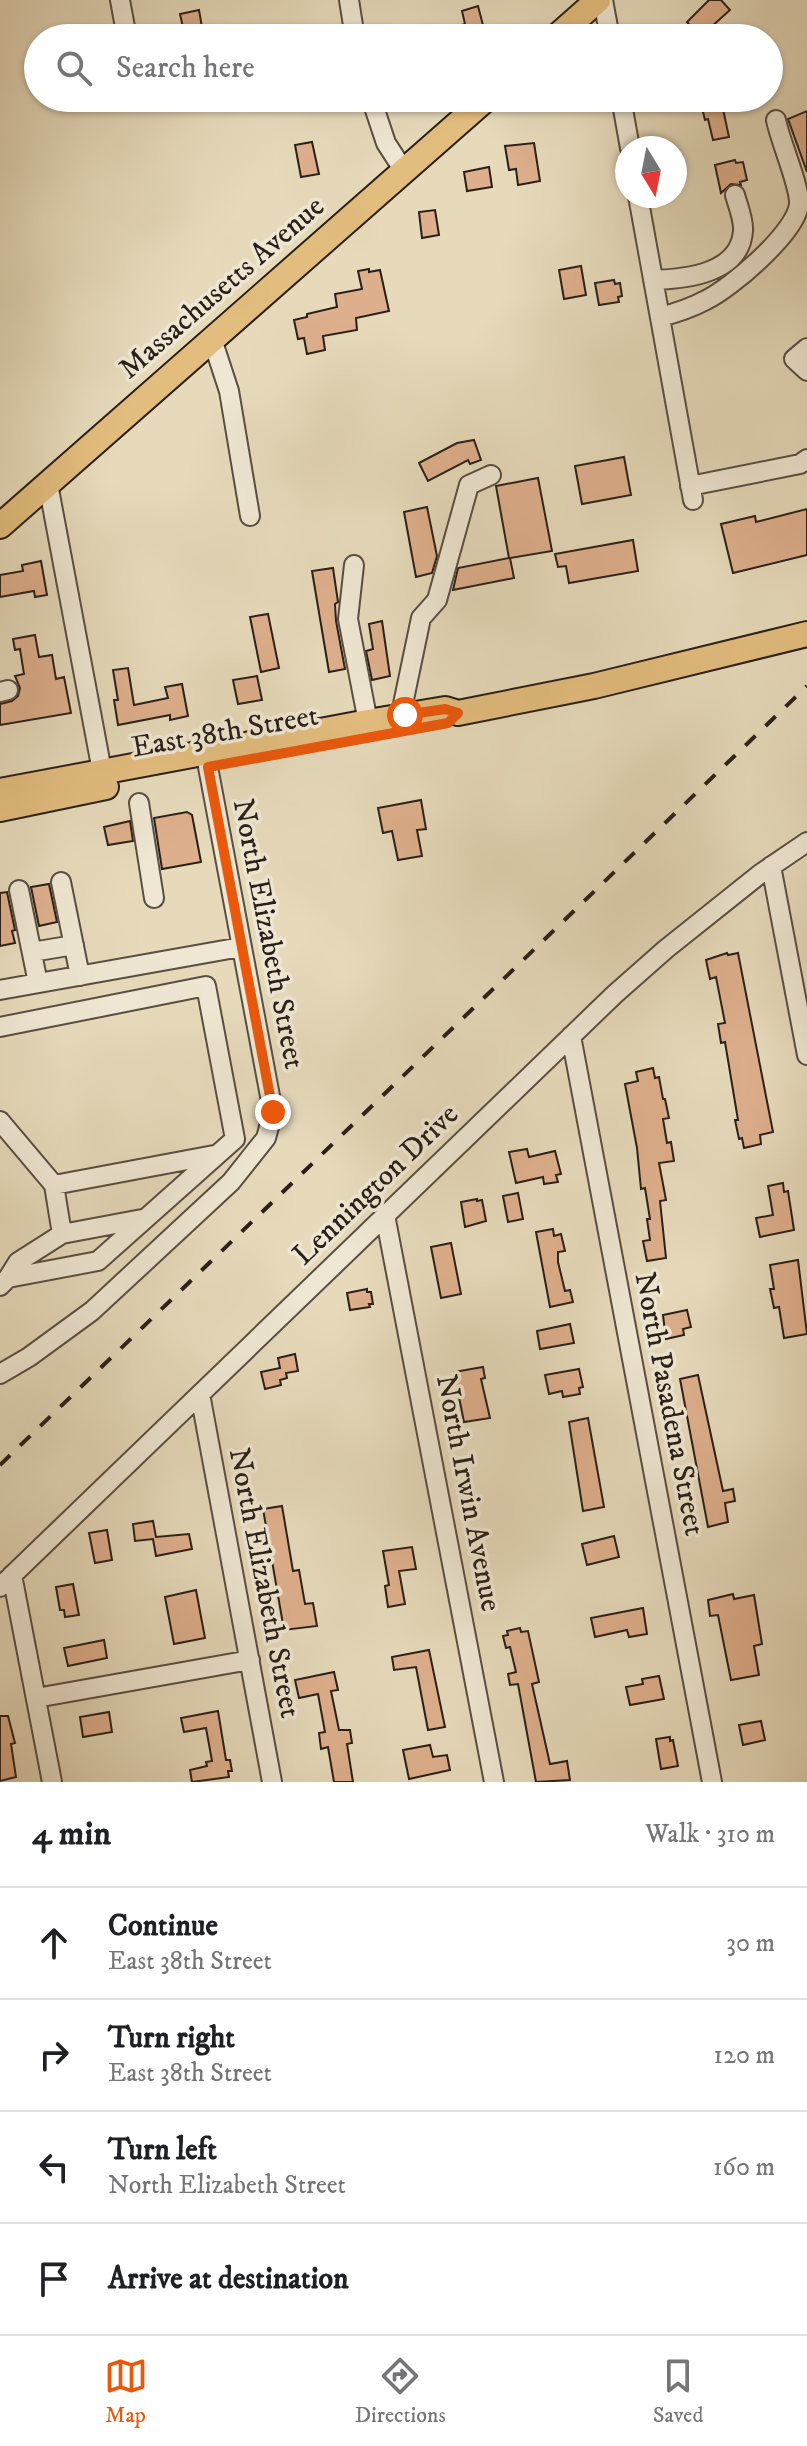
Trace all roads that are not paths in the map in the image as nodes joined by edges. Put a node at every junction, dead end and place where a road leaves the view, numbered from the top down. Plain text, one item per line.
1 (120, 0) edge
2 (349, 0) edge
3 (601, 0) edge
4 (124, 24) edge
5 (353, 24) edge
6 (572, 24) edge
7 (607, 24) edge
8 (376, 112) edge
9 (471, 112) edge
10 (624, 112) edge
11 (776, 120) dead end
12 (628, 136) edge
13 (404, 171) junction
14 (735, 195) dead end
15 (640, 208) edge
16 (653, 280) junction
17 (660, 317) junction
18 (212, 339) junction
19 (807, 348) edge
20 (807, 371) edge
21 (807, 459) edge
22 (491, 475) dead end
23 (48, 484) junction
24 (250, 516) dead end
25 (0, 526) edge
26 (354, 565) dead end
27 (807, 634) edge
28 (458, 713) junction
29 (405, 715) junction
30 (368, 722) junction
31 (208, 767) junction
32 (102, 771) junction
33 (0, 791) edge
34 (139, 803) dead end
35 (0, 809) edge
36 (807, 842) edge
37 (771, 866) junction
38 (61, 882) dead end
39 (19, 890) dead end
40 (154, 898) dead end
41 (74, 945) junction
42 (241, 947) junction
43 (32, 952) junction
44 (80, 976) junction
45 (38, 983) junction
46 (0, 990) edge
47 (0, 1027) edge
48 (571, 1036) junction
49 (807, 1055) edge
50 (0, 1121) edge
51 (217, 1155) junction
52 (54, 1185) junction
53 (385, 1215) junction
54 (145, 1219) junction
55 (62, 1234) junction
56 (4, 1282) edge
57 (0, 1374) edge
58 (200, 1394) junction
59 (6, 1581) edge
60 (250, 1660) junction
61 (36, 1698) junction
62 (52, 1782) edge
63 (272, 1782) edge
64 (494, 1782) edge
65 (712, 1782) edge

1 - 4 street
2 - 5 street
3 - 6 main road
3 - 7 street
8 - 13 street
9 - 13 main road, Massachusetts Avenue
10 - 12 street
11 - 17 street
13 - 18 main road, Massachusetts Avenue
14 - 16 street
15 - 16 street
16 - 17 street
17 - 21 street
18 - 23 main road, Massachusetts Avenue
18 - 24 street
19 - 20 street
22 - 29 street
23 - 25 main road, Massachusetts Avenue
23 - 32 street
26 - 30 street
27 - 28 main road, East 38th Street
28 - 29 main road, East 38th Street
28 - 31 main road, East 38th Street
29 - 30 main road, East 38th Street
30 - 32 main road, East 38th Street
31 - 35 main road, East 38th Street
31 - 42 street, North Elizabeth Street
32 - 33 main road, East 38th Street
34 - 40 street
36 - 37 street, Lennington Drive
37 - 48 street, Lennington Drive
37 - 49 street
38 - 41 street
39 - 43 street
41 - 43 street
41 - 44 street
42 - 44 street
42 - 57 street, North Elizabeth Street
43 - 45 street
44 - 45 street
45 - 46 street
47 - 51 street
48 - 53 street, Lennington Drive
48 - 65 street, North Pasadena Street
50 - 52 street
51 - 52 street
51 - 54 street
52 - 55 street
53 - 58 street, Lennington Drive
53 - 64 street, North Irwin Avenue
54 - 55 street
54 - 56 street
55 - 56 street
58 - 59 street, Lennington Drive
58 - 60 street, North Elizabeth Street
59 - 61 street
60 - 61 street
60 - 63 street, North Elizabeth Street
61 - 62 street

